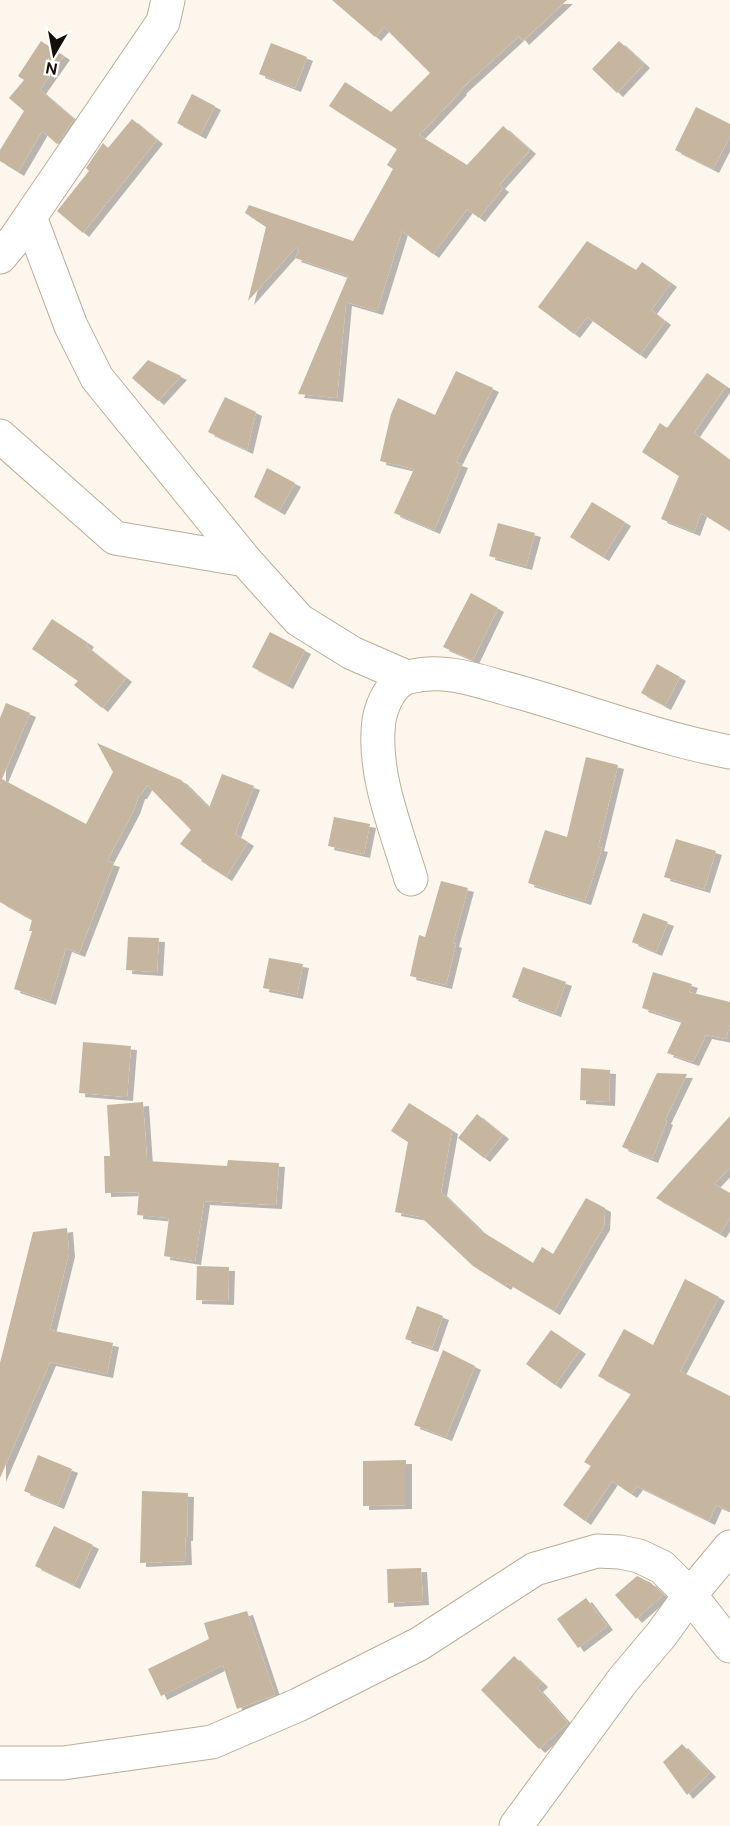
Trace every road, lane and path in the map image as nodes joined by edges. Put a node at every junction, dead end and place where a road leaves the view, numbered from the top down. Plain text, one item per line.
1 (168, 0) edge
2 (30, 217) junction
3 (0, 257) edge
4 (0, 436) edge
5 (245, 560) junction
6 (407, 677) junction
7 (730, 752) edge
8 (411, 879) dead end
9 (730, 1547) edge
10 (690, 1595) junction
11 (730, 1646) edge
12 (0, 1763) edge
13 (516, 1826) edge

1 - 2 street
2 - 3 street
2 - 5 street
4 - 5 street
5 - 6 street
6 - 7 street
6 - 8 street
9 - 10 street
10 - 11 street
10 - 12 street
10 - 13 street

